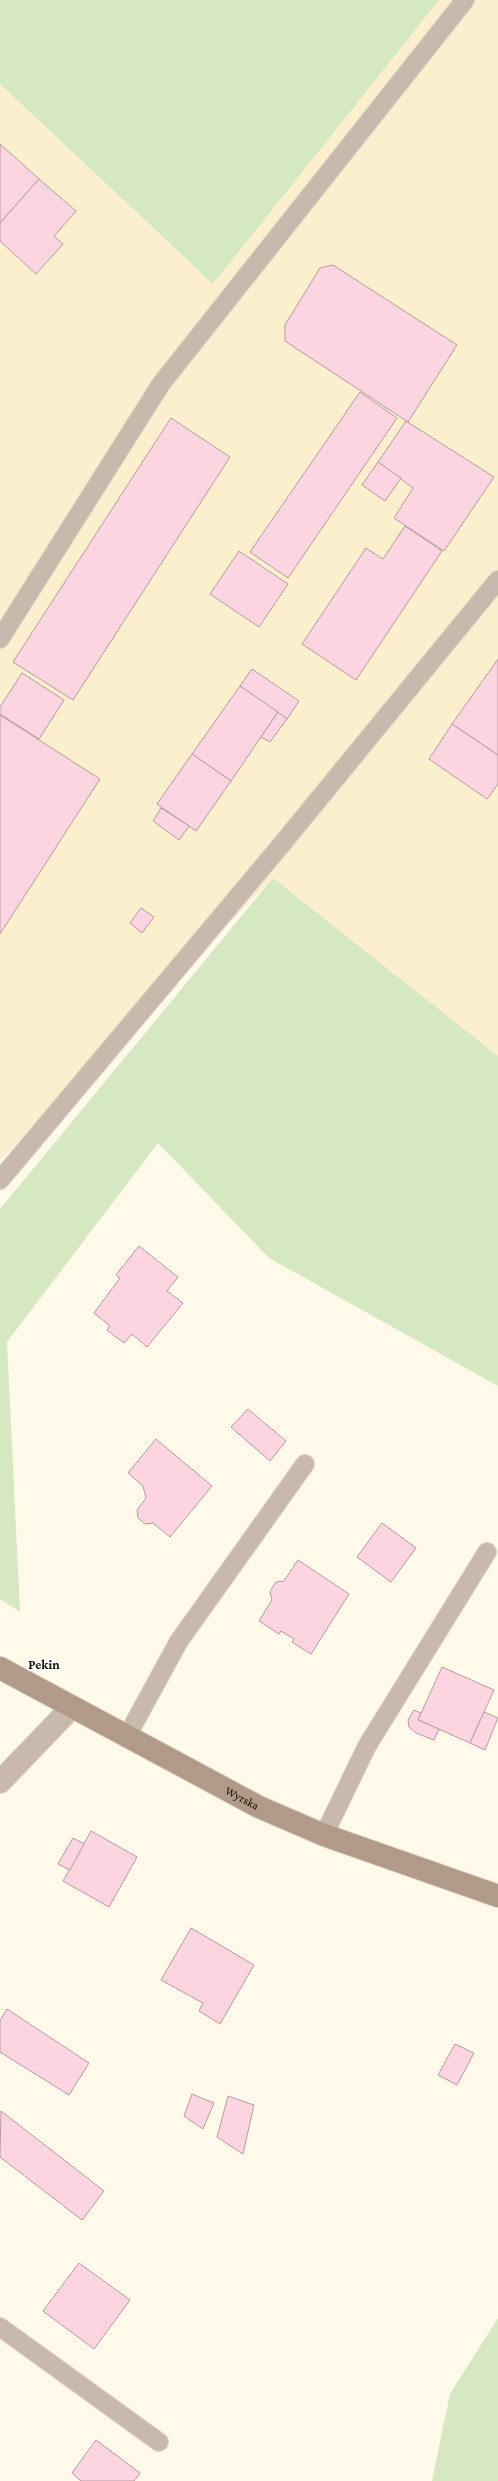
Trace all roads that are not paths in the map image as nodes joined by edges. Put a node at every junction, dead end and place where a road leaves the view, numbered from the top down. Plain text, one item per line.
1 (465, 0) edge
2 (498, 580) edge
3 (0, 639) edge
4 (0, 1180) edge
5 (305, 1464) dead end
6 (487, 1552) dead end
7 (0, 1668) edge
8 (72, 1707) junction
9 (126, 1738) junction
10 (0, 1782) edge
11 (324, 1835) junction
12 (498, 1896) edge
13 (0, 2327) edge
14 (159, 2442) dead end

1 - 3 lane
2 - 4 lane
5 - 9 lane
6 - 11 lane
7 - 8 street, Wyrska
8 - 9 street, Wyrska
8 - 10 street
9 - 11 street, Wyrska
11 - 12 street, Wyrska
13 - 14 lane

